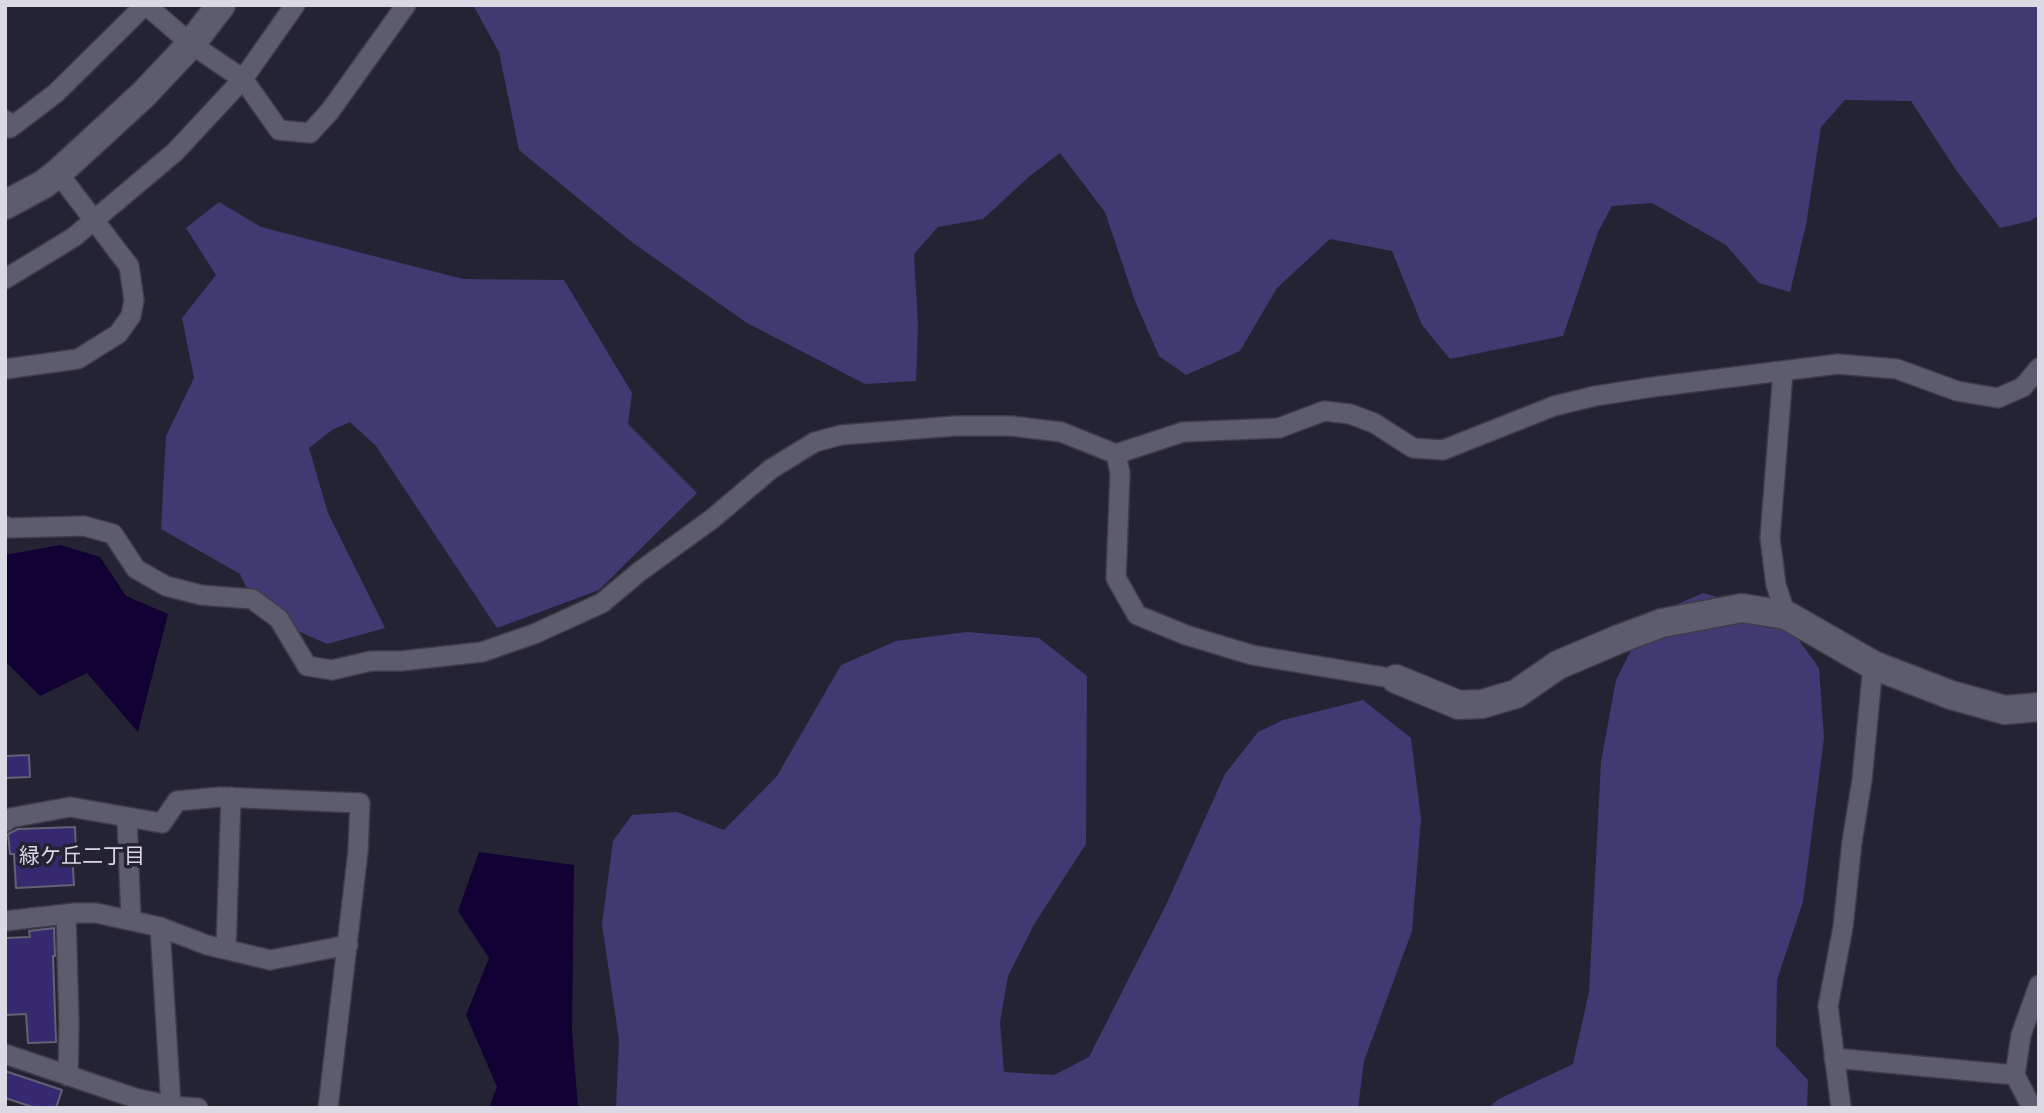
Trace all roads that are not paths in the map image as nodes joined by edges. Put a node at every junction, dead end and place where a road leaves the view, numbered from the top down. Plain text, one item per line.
1 (146, 5) edge
2 (221, 5) edge
3 (295, 5) edge
4 (406, 5) edge
5 (191, 44) junction
6 (243, 79) junction
7 (5, 120) edge
8 (58, 173) junction
9 (5, 205) edge
10 (94, 221) junction
11 (5, 279) edge
12 (2039, 368) edge
13 (5, 369) edge
14 (1783, 372) junction
15 (1116, 454) junction
16 (5, 526) edge
17 (1786, 615) junction
18 (1873, 665) junction
19 (1395, 679) joint
20 (2039, 707) edge
21 (231, 797) junction
22 (127, 818) junction
23 (5, 822) edge
24 (66, 915) junction
25 (131, 920) junction
26 (5, 921) edge
27 (160, 927) junction
28 (348, 945) junction
29 (226, 949) junction
30 (2039, 985) edge
31 (5, 1054) edge
32 (1834, 1058) junction
33 (2015, 1075) junction
34 (68, 1076) junction
35 (171, 1106) junction
36 (198, 1108) edge
37 (328, 1108) edge
38 (1841, 1108) edge
39 (2032, 1108) edge

1 - 5 street
1 - 7 street
2 - 5 street
3 - 6 street
4 - 6 street
5 - 6 street
5 - 8 street
6 - 10 street
8 - 9 street
8 - 10 street
10 - 11 street
10 - 13 street
12 - 14 street
14 - 15 street
14 - 17 street
15 - 16 street
15 - 19 street
17 - 18 street
17 - 19 street
18 - 20 street
18 - 32 street
21 - 22 street
21 - 28 street
21 - 29 street
22 - 23 street
22 - 25 street
24 - 25 street
24 - 26 street
24 - 34 street
25 - 27 street
27 - 29 street
27 - 35 street
28 - 29 street
28 - 37 street
30 - 33 street
31 - 34 street
32 - 33 street
32 - 38 street
33 - 39 street
34 - 35 street
35 - 36 street

